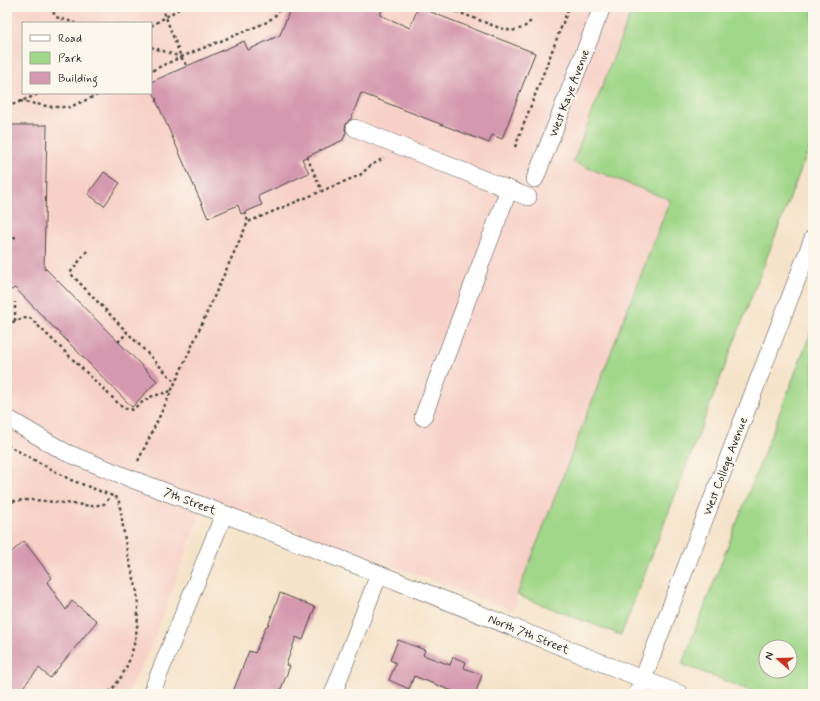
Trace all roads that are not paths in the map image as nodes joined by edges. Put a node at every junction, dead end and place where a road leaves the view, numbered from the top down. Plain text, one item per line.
1 (602, 7) edge
2 (355, 128) dead end
3 (535, 179) dead end
4 (509, 189) junction
5 (528, 197) dead end
6 (813, 238) edge
7 (423, 417) dead end
8 (7, 418) edge
9 (224, 514) junction
10 (379, 574) junction
11 (640, 687) edge
12 (152, 694) edge
13 (333, 694) edge
14 (680, 694) edge

1 - 3 street, West Kaye Avenue
2 - 4 street
4 - 5 street
4 - 7 street
6 - 11 street, West College Avenue
8 - 9 street, 7th Street
9 - 10 street, 7th Street
9 - 12 street
10 - 11 street, North 7th Street
10 - 13 street
11 - 14 street, North 7th Street

